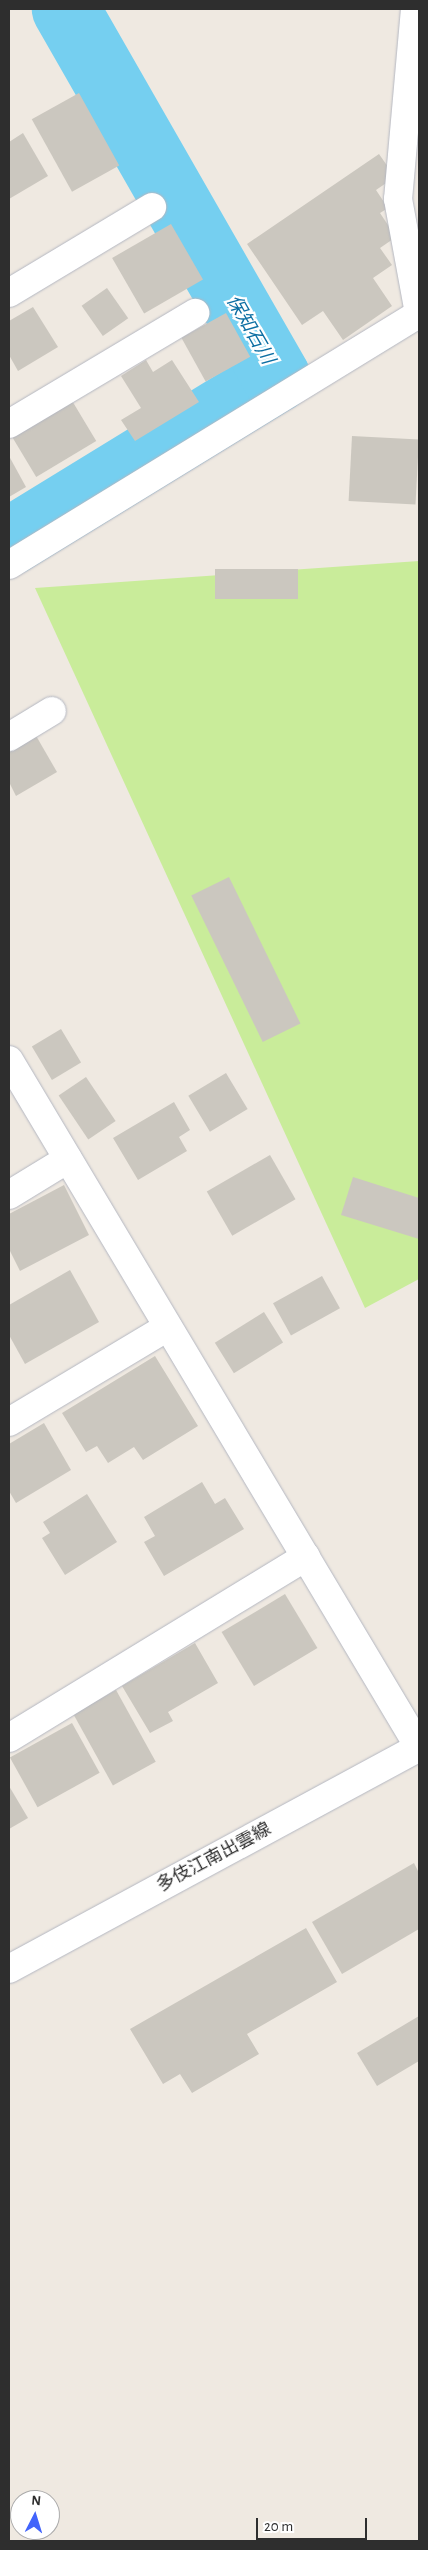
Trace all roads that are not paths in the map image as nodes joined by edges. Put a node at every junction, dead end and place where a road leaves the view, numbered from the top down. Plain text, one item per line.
1 (415, 9) edge
2 (152, 207) dead end
3 (9, 293) edge
4 (194, 312) dead end
5 (419, 314) edge
6 (9, 424) edge
7 (9, 565) edge
8 (52, 711) dead end
9 (9, 737) edge
10 (9, 1060) edge
11 (68, 1159) junction
12 (9, 1195) edge
13 (168, 1327) junction
14 (9, 1422) edge
15 (306, 1557) junction
16 (9, 1738) edge
17 (419, 1747) edge
18 (9, 1969) edge

1 - 5 street
2 - 3 street
4 - 6 street
5 - 7 street
8 - 9 street
10 - 11 street
11 - 12 street
11 - 13 street
13 - 14 street
13 - 15 street
15 - 16 street
15 - 17 street
17 - 18 street, 多伎江南出雲線

